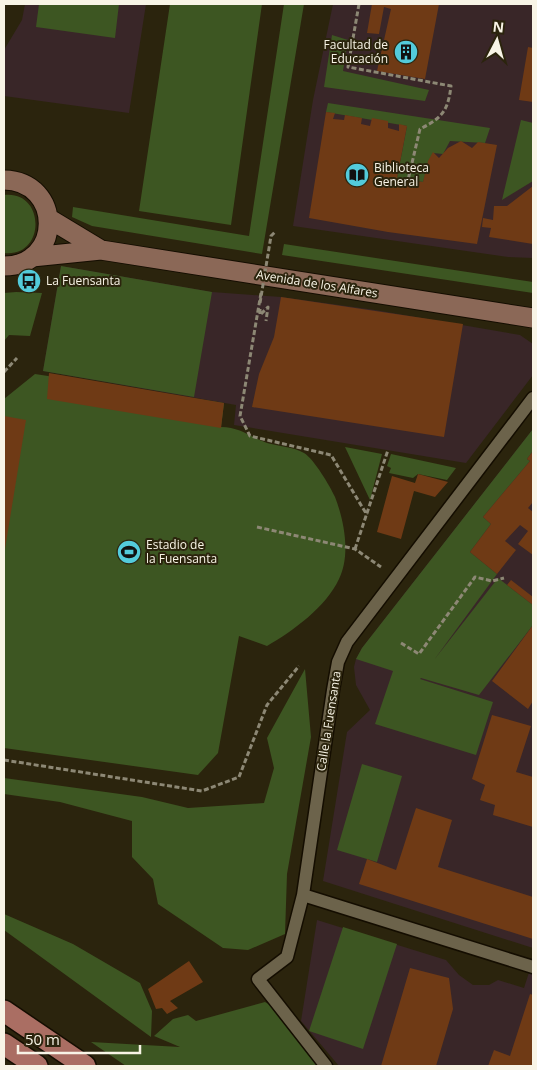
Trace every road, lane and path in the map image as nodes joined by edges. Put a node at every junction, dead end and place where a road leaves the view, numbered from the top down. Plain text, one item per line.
1 (359, 4) edge
2 (7, 179) edge
3 (408, 180) dead end
4 (48, 218) junction
5 (275, 232) dead end
6 (101, 250) junction
7 (32, 257) junction
8 (4, 266) edge
9 (261, 293) dead end
10 (533, 318) edge
11 (266, 321) dead end
12 (17, 358) dead end
13 (4, 372) edge
14 (531, 406) edge
15 (388, 450) dead end
16 (367, 515) junction
17 (257, 526) dead end
18 (355, 549) junction
19 (381, 567) dead end
20 (504, 578) dead end
21 (401, 643) dead end
22 (299, 666) dead end
23 (4, 760) edge
24 (303, 895) junction
25 (533, 967) edge
26 (4, 1011) edge
27 (4, 1044) edge
28 (37, 1066) edge
29 (85, 1066) edge
30 (326, 1066) edge

1 - 3 path
2 - 4 street
4 - 6 street, Avenida de los Alfares
4 - 7 street
5 - 11 path, bridge
6 - 7 street, Avenida de los Alfares
6 - 10 street, Avenida de los Alfares
7 - 8 street, Avenida de los Alfares
9 - 16 path
12 - 13 path
14 - 24 street, Calle la Fuensanta
15 - 16 path
16 - 18 path
17 - 18 path
18 - 19 path
20 - 21 path
22 - 23 path
24 - 25 street
24 - 30 street, Calle la Fuensanta
26 - 29 main road
27 - 28 main road

